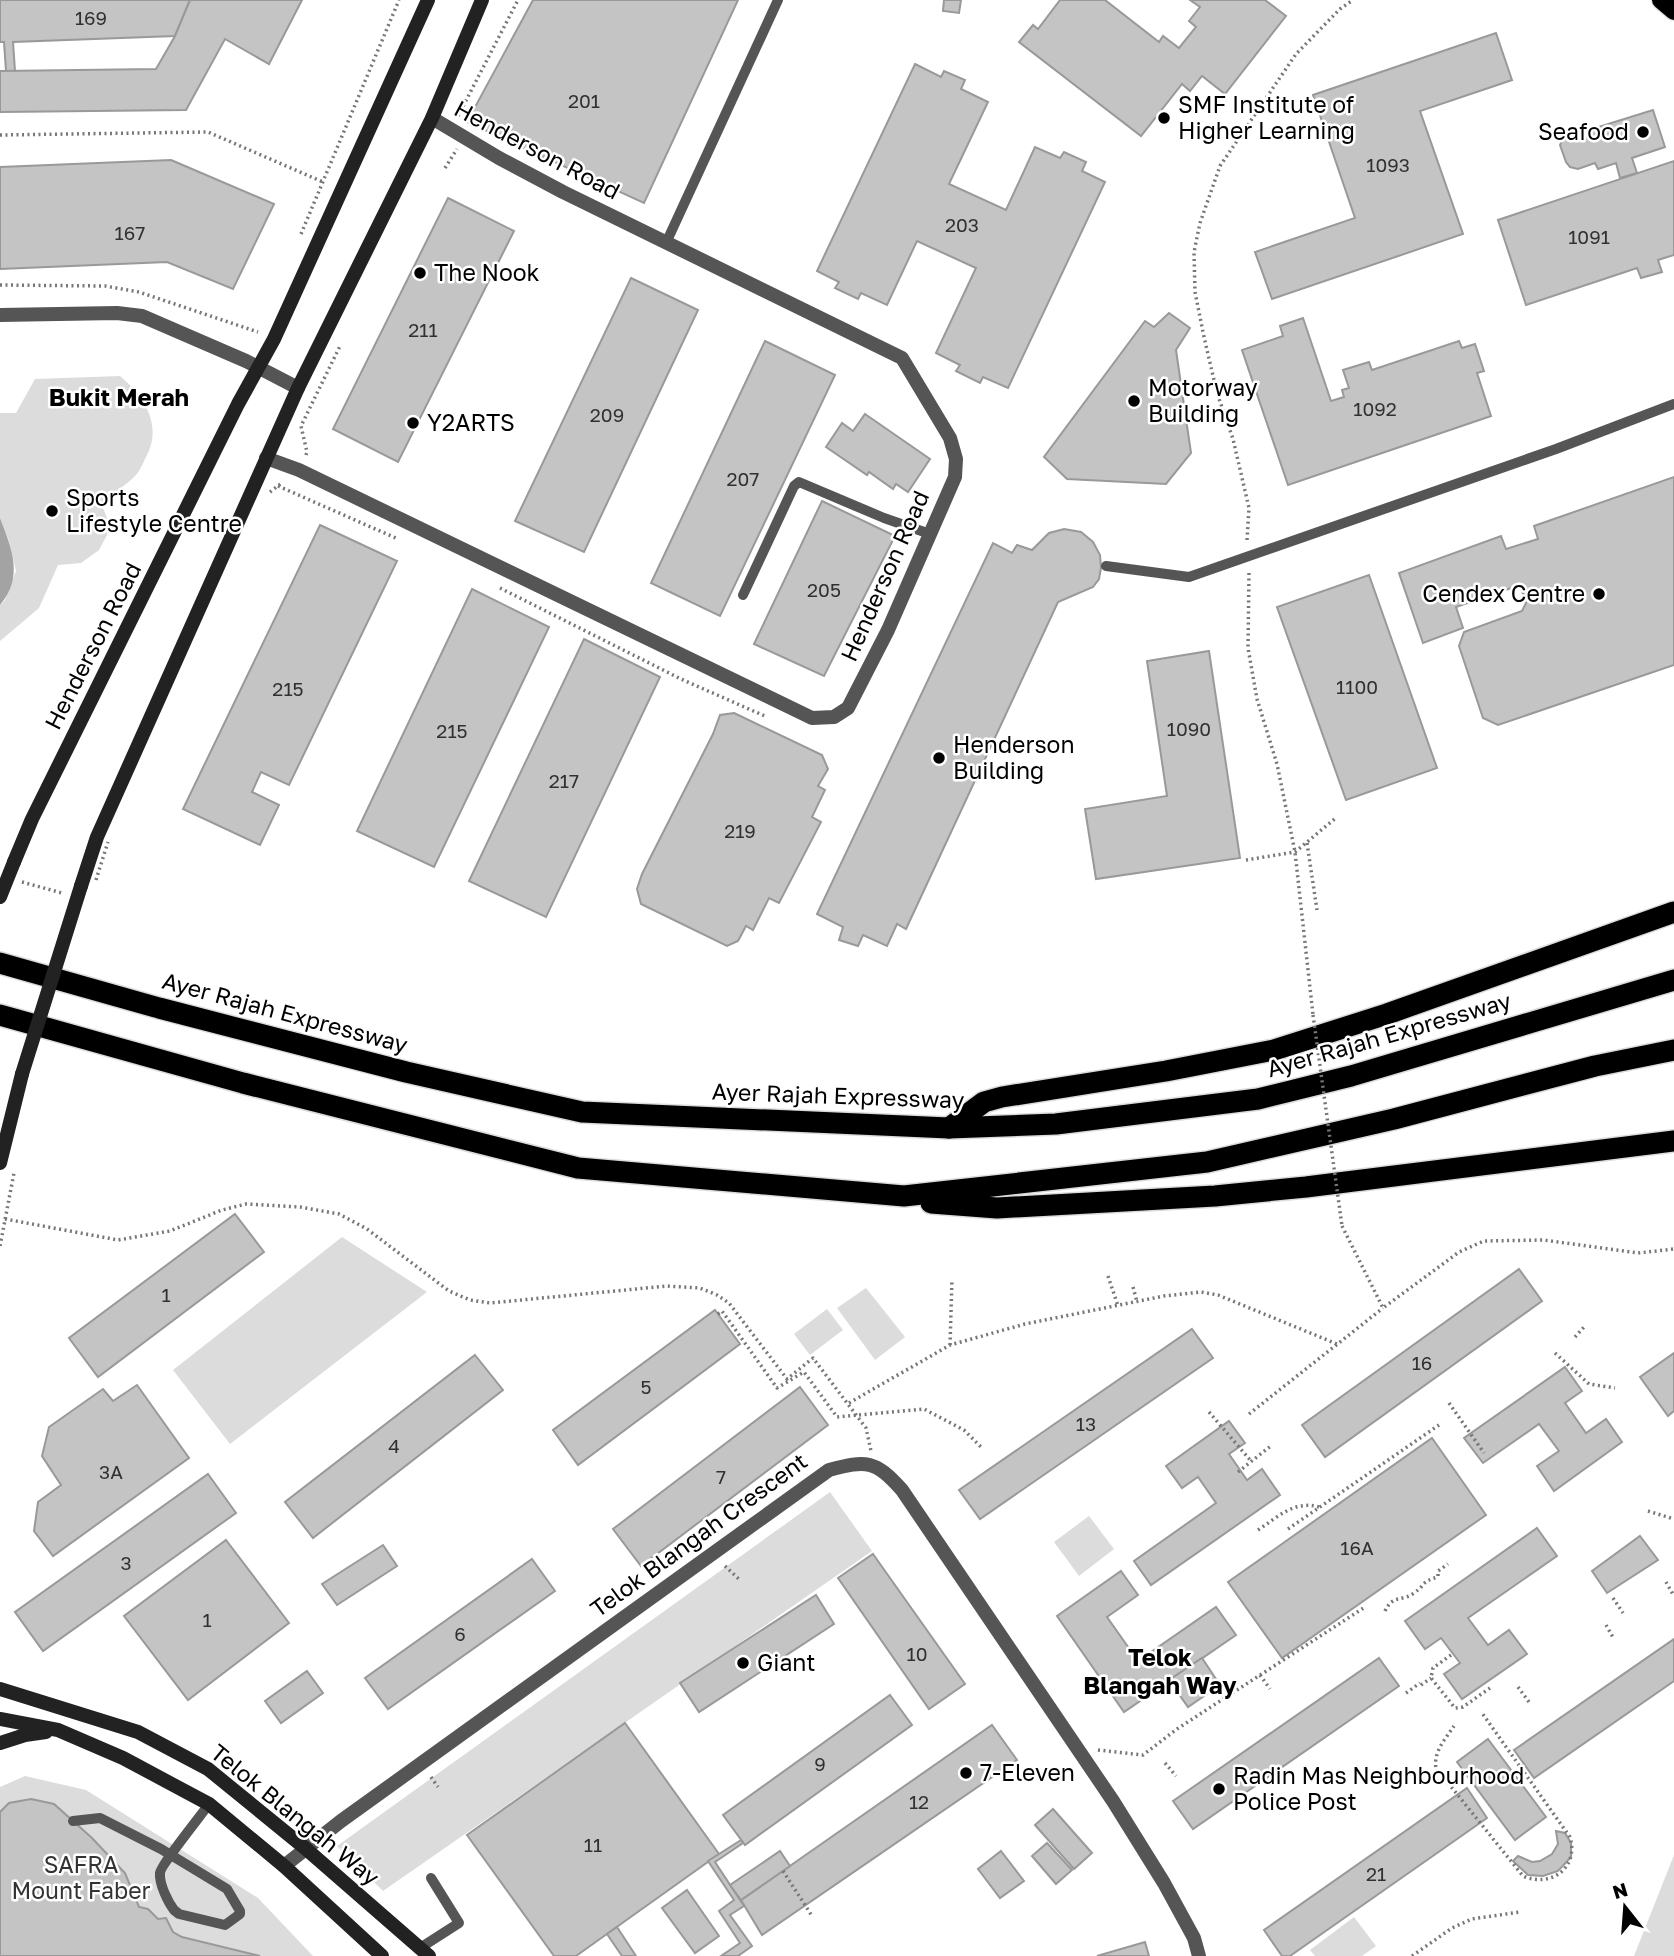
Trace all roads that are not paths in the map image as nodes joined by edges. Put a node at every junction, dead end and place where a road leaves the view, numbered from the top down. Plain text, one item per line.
1 (428, 0) edge
2 (482, 0) edge
3 (778, 0) edge
4 (1661, 0) edge
5 (1674, 11) edge
6 (432, 118) junction
7 (666, 243) junction
8 (0, 315) edge
9 (258, 368) junction
10 (298, 388) junction
11 (1674, 404) edge
12 (267, 458) junction
13 (930, 534) junction
14 (1106, 566) dead end
15 (743, 595) dead end
16 (0, 897) edge
17 (1674, 912) edge
18 (0, 963) edge
19 (1674, 980) edge
20 (0, 1014) edge
21 (1674, 1050) edge
22 (949, 1128) junction
23 (1674, 1141) edge
24 (0, 1163) edge
25 (904, 1196) junction
26 (0, 1689) edge
27 (0, 1719) edge
28 (58, 1730) junction
29 (0, 1743) edge
30 (209, 1804) junction
31 (73, 1821) dead end
32 (305, 1848) junction
33 (171, 1855) junction
34 (284, 1866) junction
35 (431, 1878) dead end
36 (424, 1952) edge
37 (382, 1956) edge
38 (1199, 1956) edge

1 - 9 main road, Henderson Road
2 - 6 main road, Henderson Road
3 - 7 lane
4 - 5 main road
6 - 7 street, Henderson Road
6 - 10 main road, Henderson Road
7 - 13 street, Henderson Road
8 - 9 street
9 - 10 street
9 - 16 main road, Henderson Road, bridge
10 - 12 main road, Henderson Road
11 - 14 lane
12 - 13 street, Henderson Road
12 - 24 main road, Henderson Road, bridge
13 - 15 lane
17 - 22 highway
18 - 22 highway, Ayer Rajah Expressway
19 - 22 highway, Ayer Rajah Expressway
20 - 25 highway
21 - 25 highway
23 - 25 highway
26 - 32 main road, Telok Blangah Way
27 - 28 main road, Telok Blangah Way
28 - 29 main road
28 - 30 main road, Telok Blangah Way
30 - 33 lane
30 - 34 main road, Telok Blangah Way
31 - 33 lane
32 - 34 street, Telok Blangah Crescent
32 - 36 main road, Telok Blangah Way
32 - 38 street, Telok Blangah Crescent
33 - 33 lane
34 - 37 main road, Telok Blangah Way
35 - 36 lane

